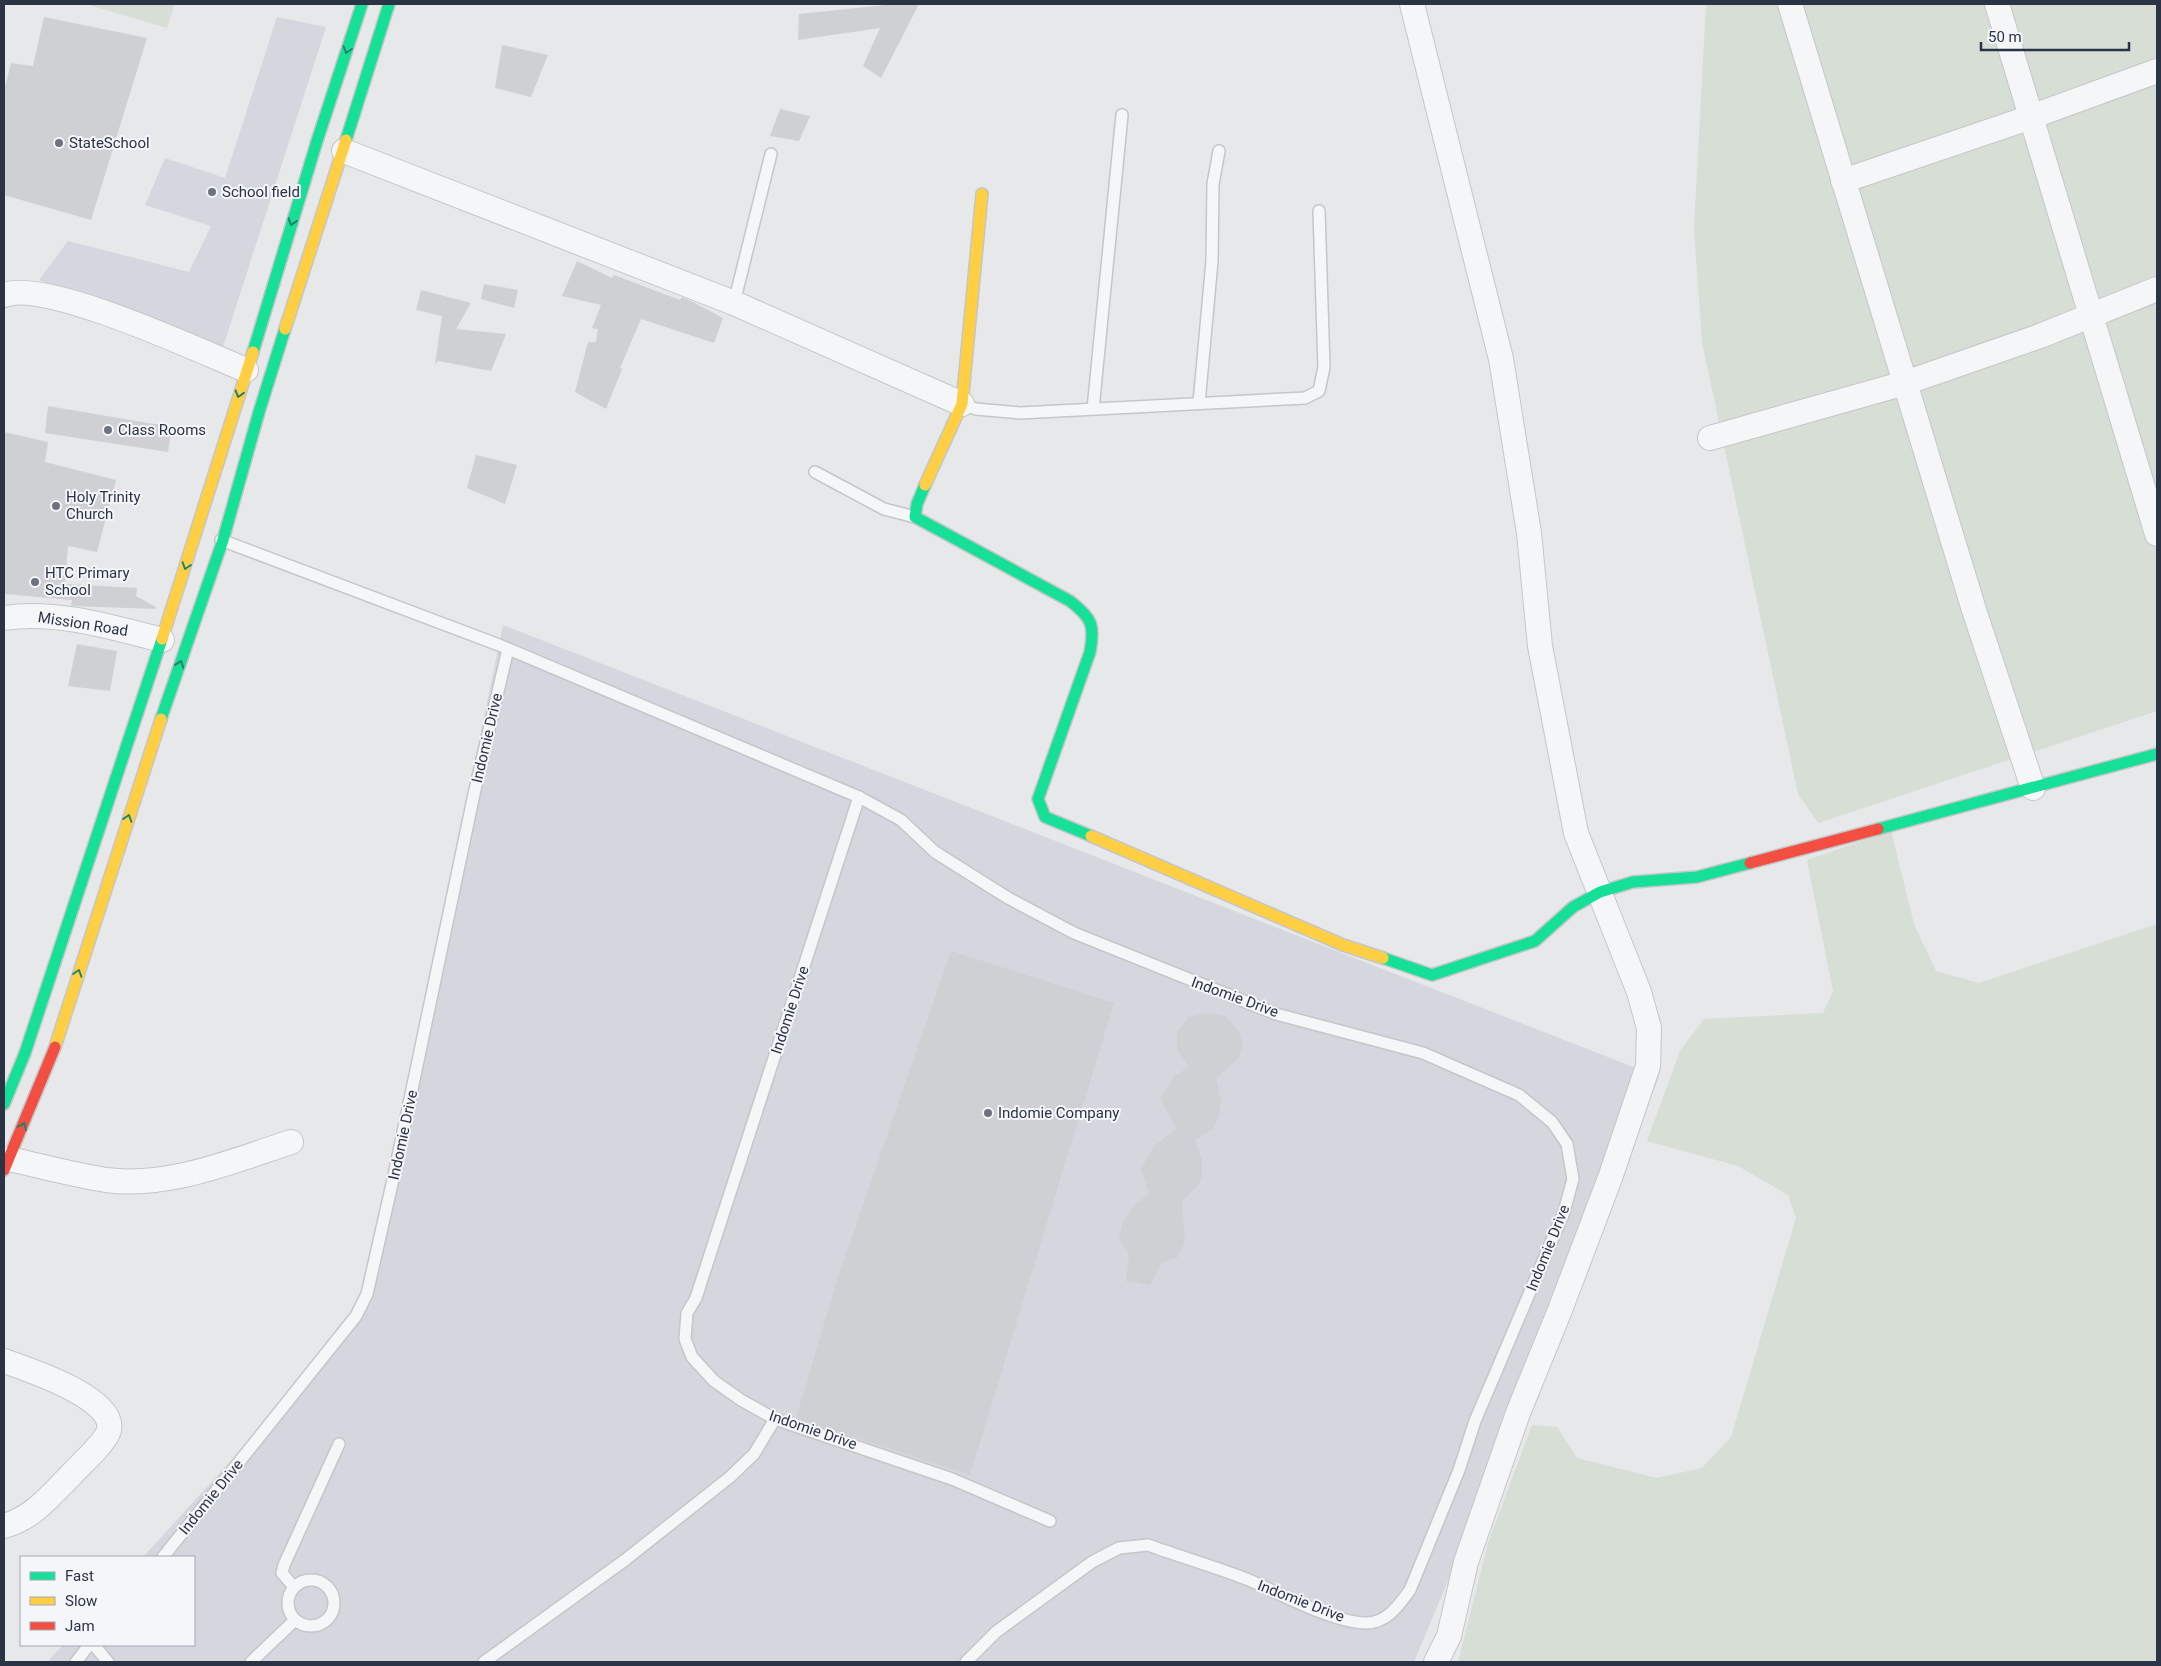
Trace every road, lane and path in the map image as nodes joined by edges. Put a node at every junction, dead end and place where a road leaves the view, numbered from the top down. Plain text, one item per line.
1 (362, 4) edge
2 (390, 4) edge
3 (1412, 4) edge
4 (1790, 4) edge
5 (1996, 4) edge
6 (2157, 71) edge
7 (1122, 115) dead end
8 (2031, 117) junction
9 (344, 151) junction
10 (1219, 151) dead end
11 (771, 154) dead end
12 (1843, 181) junction
13 (982, 194) dead end
14 (1320, 211) dead end
15 (2157, 288) edge
16 (4, 294) edge
17 (734, 303) junction
18 (2090, 314) junction
19 (246, 370) junction
20 (1905, 384) junction
21 (1199, 403) junction
22 (962, 404) junction
23 (1093, 409) junction
24 (1710, 438) dead end
25 (816, 472) dead end
26 (915, 517) junction
27 (197, 533) junction
28 (2157, 534) edge
29 (223, 540) junction
30 (4, 618) edge
31 (162, 640) junction
32 (508, 649) junction
33 (2157, 754) edge
34 (2033, 788) junction
35 (859, 797) junction
36 (1600, 892) junction
37 (4, 1104) edge
38 (291, 1142) dead end
39 (7, 1165) edge
40 (4, 1360) edge
41 (775, 1419) junction
42 (339, 1444) dead end
43 (1050, 1521) dead end
44 (4, 1526) edge
45 (164, 1556) edge
46 (293, 1586) junction
47 (294, 1620) junction
48 (88, 1646) edge
49 (95, 1646) edge
50 (76, 1662) edge
51 (108, 1662) edge
52 (251, 1662) edge
53 (484, 1662) edge
54 (966, 1662) edge
55 (1436, 1662) edge

1 -> 19 main road
2 - 9 main road
3 - 36 street
4 - 12 street
5 - 8 street
6 - 8 street
7 - 23 lane
8 - 12 street
8 - 18 street
9 - 17 street
9 - 29 main road
10 - 21 lane
11 - 17 lane
12 - 20 street
13 - 22 main road
14 - 21 lane
15 - 18 street
16 - 19 street
17 - 22 street
18 - 20 street
18 - 28 street
19 -> 27 main road
20 - 24 street
20 - 34 street
21 - 23 lane
22 - 23 lane
22 - 26 main road
25 - 26 lane
26 - 36 main road
27 - 29 lane, Indomie Drive
27 -> 31 main road
29 - 32 lane, Indomie Drive
39 -> 29 main road
30 - 31 street, Mission Road
31 - 37 main road
32 - 35 lane, Indomie Drive
32 - 45 lane, Indomie Drive
33 - 34 main road
34 - 36 main road
35 - 41 lane, Indomie Drive
35 - 54 lane, Indomie Drive
36 - 55 street
38 - 39 street
40 - 44 street
41 - 43 lane, Indomie Drive
41 - 53 lane
42 - 46 lane
46 - 47 lane
46 - 47 lane
47 - 52 lane
48 - 50 lane
49 - 51 lane

